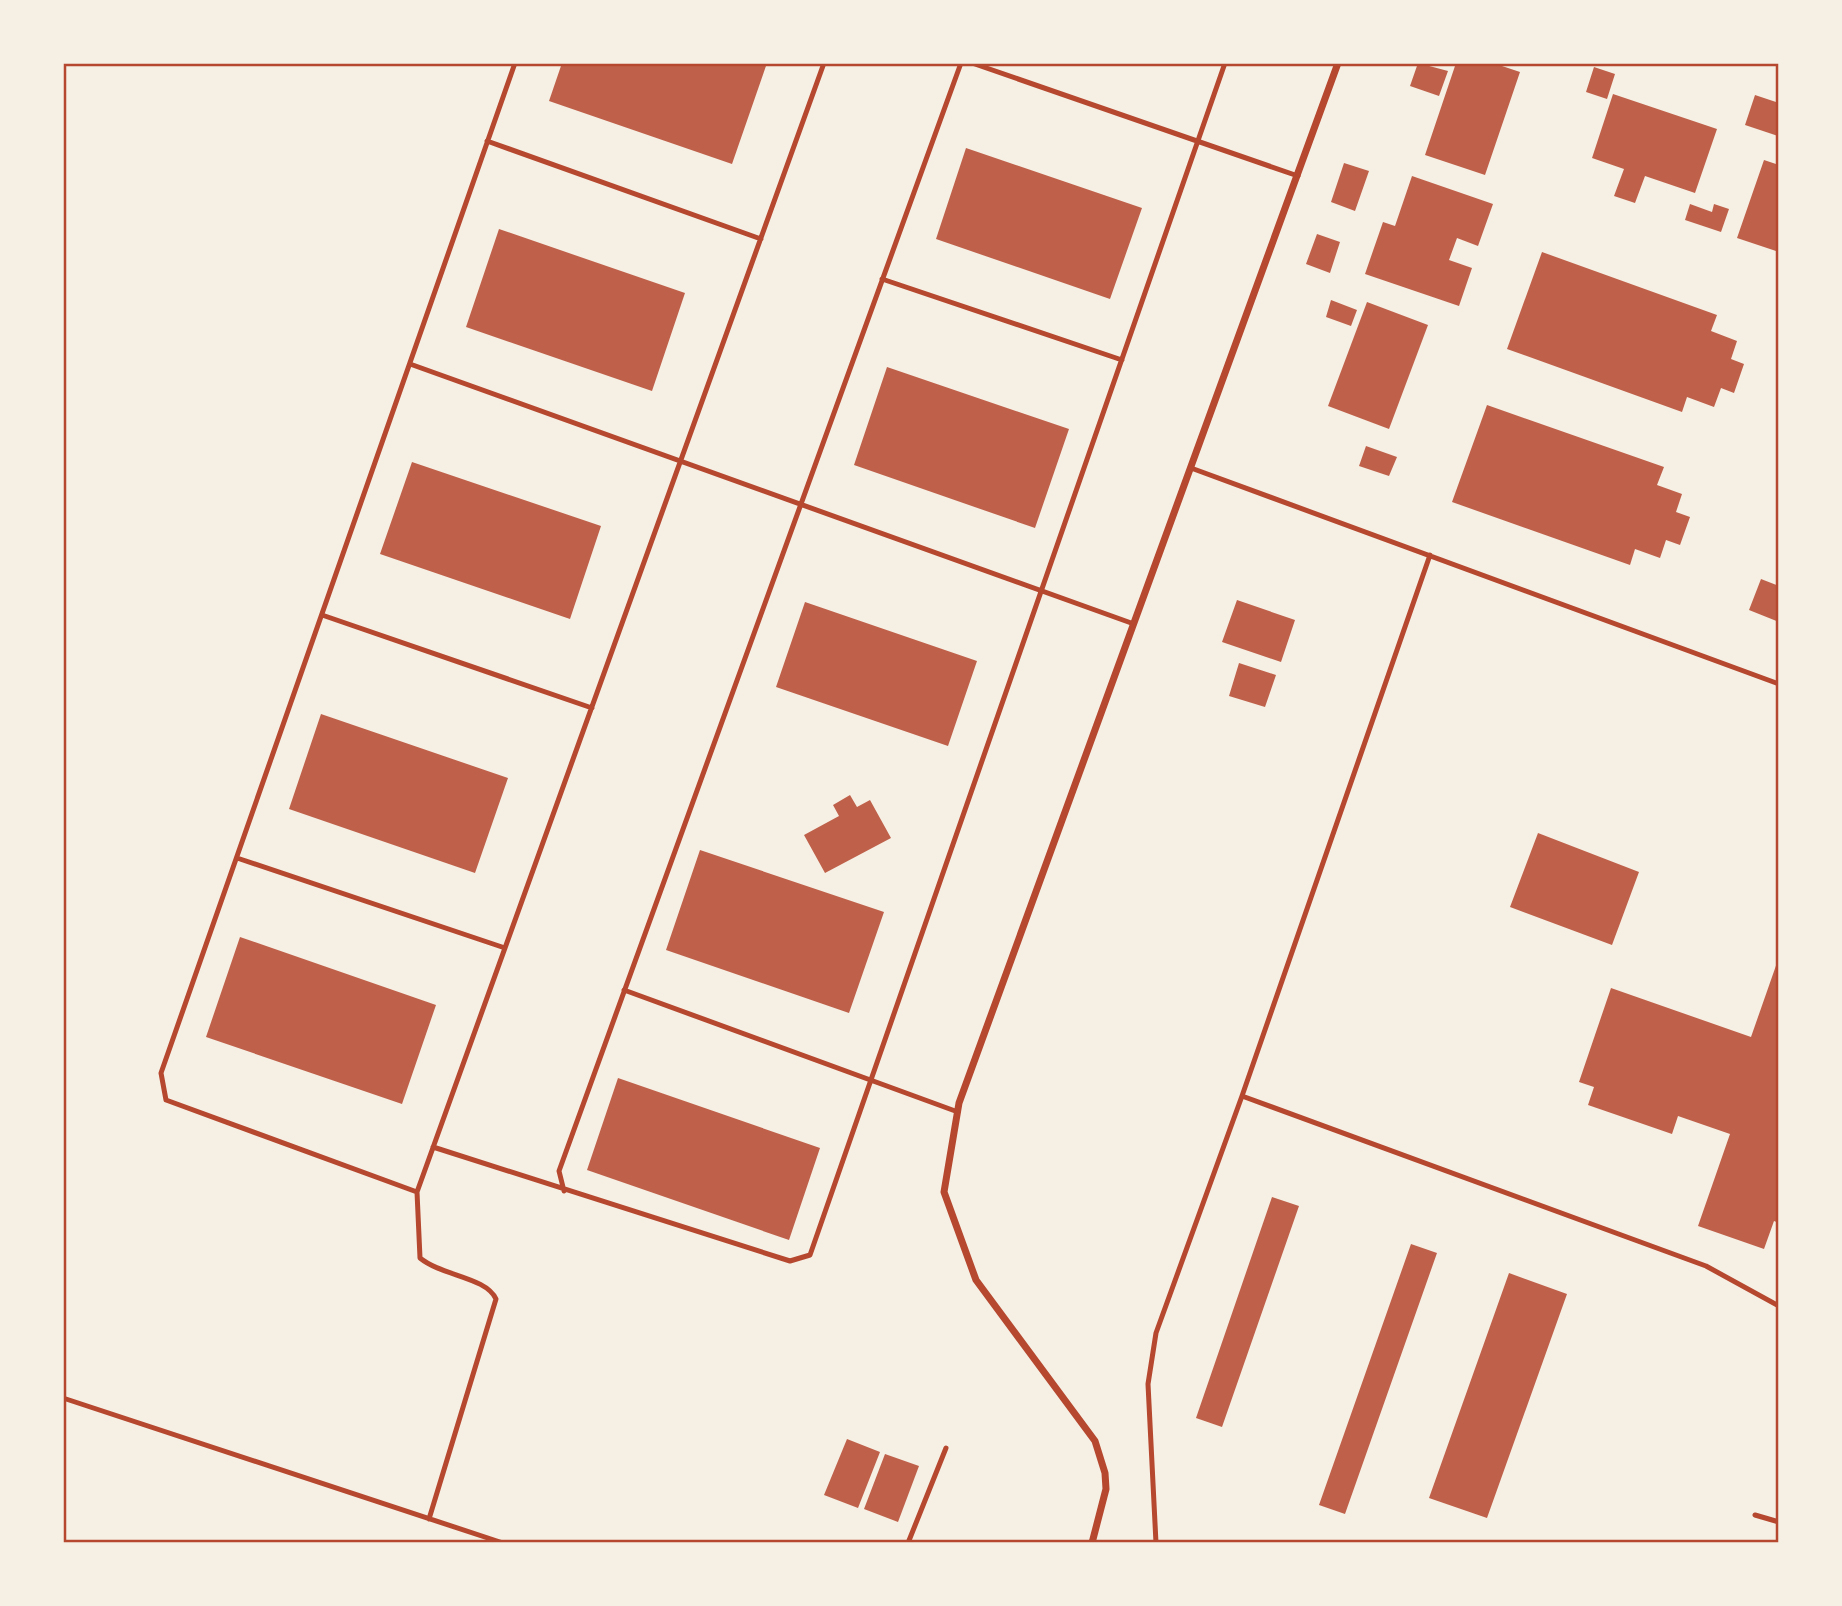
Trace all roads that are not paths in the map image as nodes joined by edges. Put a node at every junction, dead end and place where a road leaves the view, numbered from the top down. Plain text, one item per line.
1 (515, 63) edge
2 (824, 63) edge
3 (961, 63) edge
4 (972, 63) edge
5 (1225, 63) edge
6 (1338, 63) edge
7 (488, 141) junction
8 (1198, 142) junction
9 (1298, 176) junction
10 (761, 239) junction
11 (882, 279) junction
12 (1122, 360) junction
13 (410, 364) junction
14 (681, 460) junction
15 (1191, 468) junction
16 (801, 503) junction
17 (1430, 555) junction
18 (1042, 589) junction
19 (322, 615) junction
20 (1134, 624) junction
21 (1779, 684) edge
22 (592, 708) junction
23 (237, 858) junction
24 (505, 948) junction
25 (624, 990) junction
26 (871, 1079) junction
27 (1242, 1096) junction
28 (958, 1112) junction
29 (433, 1147) junction
30 (564, 1191) junction
31 (417, 1192) junction
32 (1779, 1306) edge
33 (63, 1398) edge
34 (946, 1448) dead end
35 (1755, 1516) dead end
36 (429, 1519) junction
37 (1779, 1522) edge
38 (503, 1543) edge
39 (908, 1543) edge
40 (1092, 1543) edge
41 (1156, 1543) edge

1 - 7 lane
2 - 10 lane
3 - 11 lane
4 - 8 lane
5 - 8 lane
6 - 9 street
7 - 10 lane
7 - 13 lane
8 - 9 lane
8 - 12 lane
9 - 15 street
10 - 14 lane
11 - 12 lane
11 - 16 lane
12 - 18 lane
13 - 14 lane
13 - 19 lane
14 - 16 lane
14 - 22 lane
15 - 17 lane
15 - 20 street
16 - 18 lane
16 - 25 lane
17 - 21 lane
17 - 27 lane
18 - 20 lane
18 - 26 lane
19 - 22 lane
19 - 23 lane
20 - 28 street
22 - 24 lane
23 - 24 lane
23 - 31 lane
24 - 29 lane
25 - 26 lane
25 - 30 lane
26 - 28 lane
26 - 30 lane
27 - 32 lane
27 - 41 lane
28 - 40 street
29 - 30 lane
29 - 31 lane
31 - 36 lane
33 - 36 lane
34 - 39 lane
35 - 37 lane
36 - 38 lane

